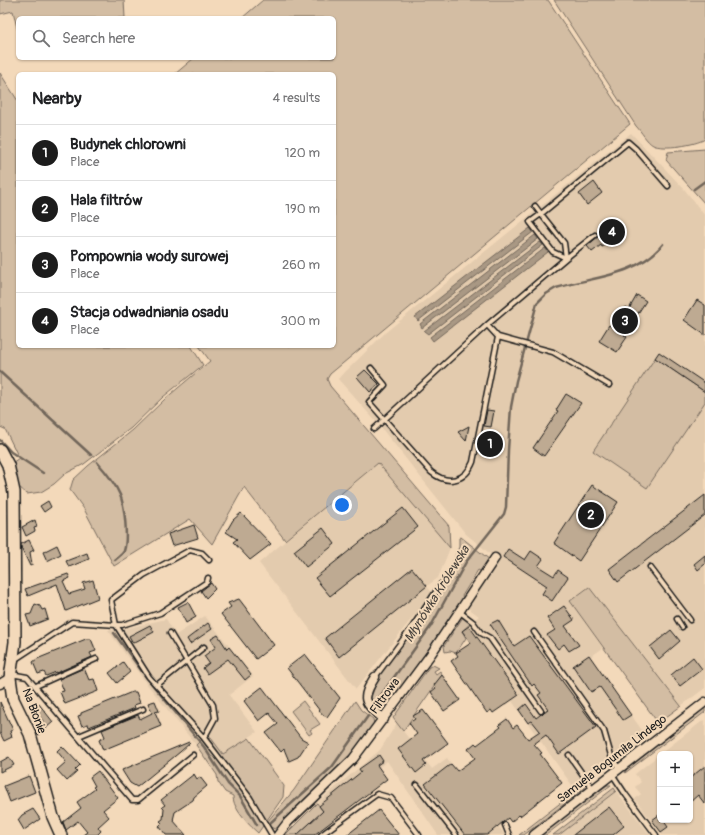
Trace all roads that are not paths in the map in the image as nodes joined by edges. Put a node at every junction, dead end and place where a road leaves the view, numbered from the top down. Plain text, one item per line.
1 (668, 186) dead end
2 (535, 206) dead end
3 (541, 214) junction
4 (595, 234) dead end
5 (566, 258) junction
6 (488, 325) junction
7 (498, 337) junction
8 (371, 368) dead end
9 (609, 385) dead end
10 (384, 420) junction
11 (374, 429) dead end
12 (0, 450) edge
13 (496, 558) dead end
14 (209, 560) dead end
15 (650, 568) dead end
16 (208, 578) dead end
17 (440, 584) dead end
18 (460, 612) junction
19 (677, 620) dead end
20 (690, 620) dead end
21 (116, 625) junction
22 (682, 627) dead end
23 (534, 632) dead end
24 (170, 633) dead end
25 (204, 647) dead end
26 (96, 660) dead end
27 (12, 662) junction
28 (188, 662) junction
29 (10, 676) junction
30 (375, 677) joint
31 (0, 684) edge
32 (157, 685) junction
33 (36, 686) junction
34 (705, 702) edge
35 (143, 709) dead end
36 (541, 711) dead end
37 (384, 718) junction
38 (79, 736) junction
39 (204, 738) junction
40 (193, 755) dead end
41 (568, 755) dead end
42 (619, 768) junction
43 (612, 774) junction
44 (417, 784) dead end
45 (593, 789) junction
46 (505, 825) dead end
47 (61, 835) edge
48 (272, 835) edge
49 (278, 835) edge
50 (321, 835) edge
51 (419, 835) edge
52 (456, 835) edge
53 (509, 835) edge
54 (534, 835) edge
55 (656, 835) edge

1 - 3 lane
2 - 3 lane
3 - 5 lane
3 - 5 lane
4 - 5 lane
5 - 6 lane
6 - 7 lane
6 - 10 lane
7 - 9 lane
7 - 10 lane
8 - 10 lane
10 - 11 lane
12 - 27 street, Na Błonie
13 - 18 street, Filtrowa
14 - 21 lane
15 - 20 lane
16 - 21 lane
17 - 30 lane
18 - 36 lane
18 - 37 street, Filtrowa
19 - 22 lane
21 - 27 lane
21 - 32 lane
23 - 42 lane
24 - 28 lane
25 - 28 lane
26 - 33 lane
27 - 29 street, Na Błonie
28 - 32 lane
28 - 39 lane
29 - 31 street
29 - 33 lane
29 - 47 street, Na Błonie
30 - 37 street
32 - 39 lane
33 - 38 lane
34 - 42 street, Samuela Bogumiła Lindego
35 - 38 lane
37 - 49 street, Filtrowa
38 - 40 lane
39 - 48 lane
41 - 45 lane
42 - 43 street, Samuela Bogumiła Lindego
43 - 45 street, Samuela Bogumiła Lindego
43 - 55 lane
44 - 52 lane
45 - 54 street, Samuela Bogumiła Lindego
46 - 53 lane
50 - 51 lane

